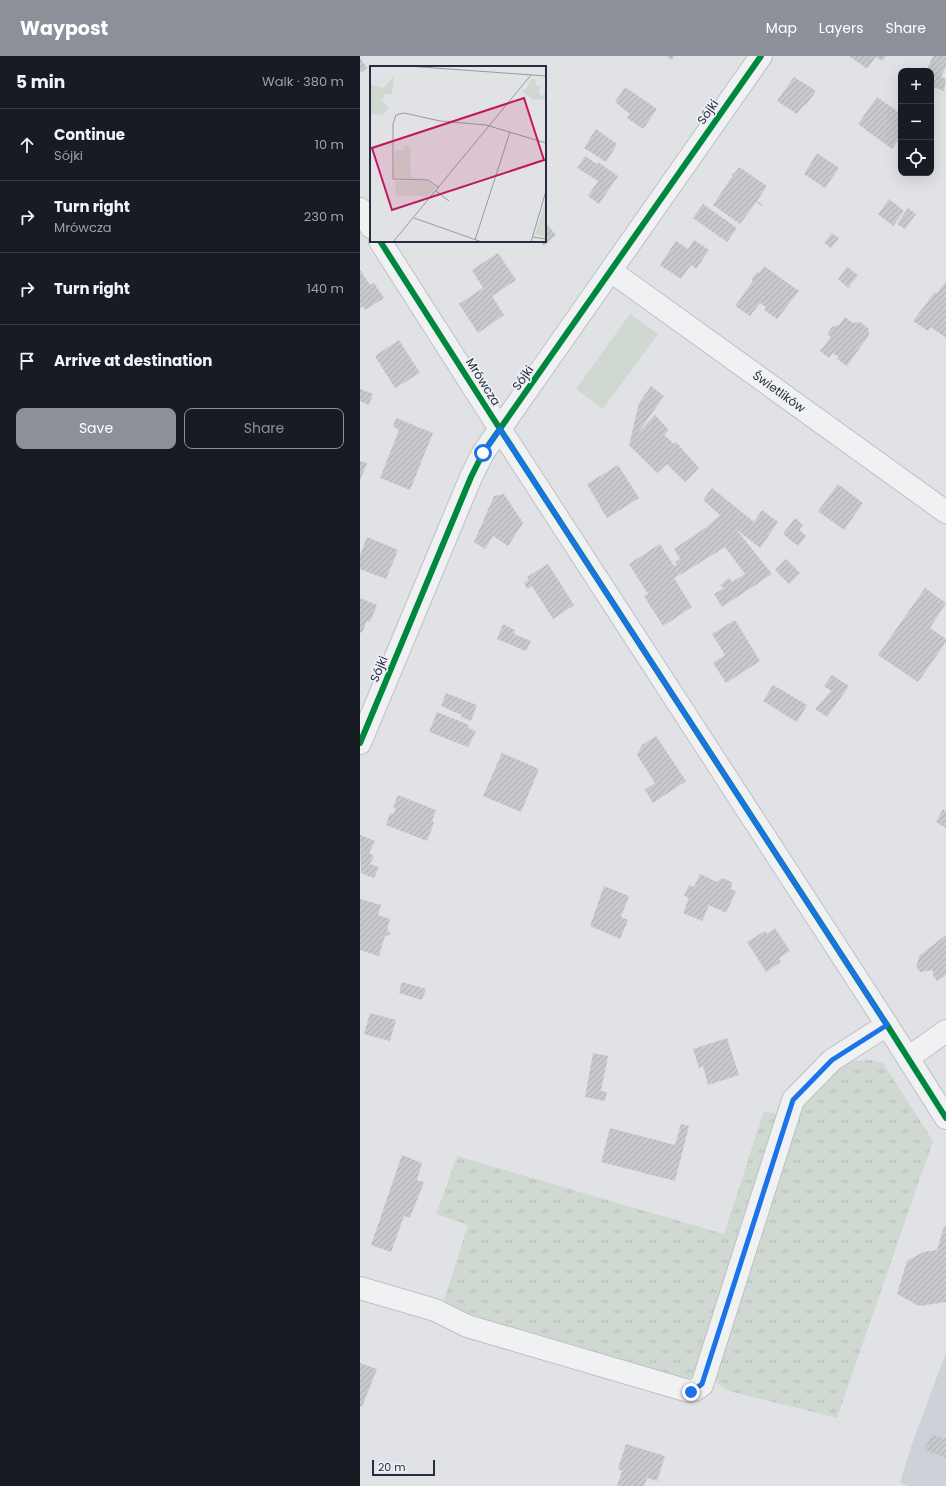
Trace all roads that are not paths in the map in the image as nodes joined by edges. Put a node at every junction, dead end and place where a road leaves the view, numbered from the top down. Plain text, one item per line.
1 (760, 56) edge
2 (360, 209) edge
3 (370, 225) edge
4 (381, 242) edge
5 (611, 271) junction
6 (500, 429) junction
7 (946, 512) edge
8 (360, 743) edge
9 (887, 1025) junction
10 (946, 1031) edge
11 (908, 1058) junction
12 (946, 1118) edge
13 (360, 1288) edge

1 - 5 street, Sójki
2 - 3 street
4 - 6 street, Mrówcza
5 - 6 street, Sójki
5 - 7 street, Świetlików
6 - 8 street, Sójki
6 - 9 street, Mrówcza
9 - 11 street, Mrówcza
9 - 13 street
10 - 11 street
11 - 12 street, Mrówcza

